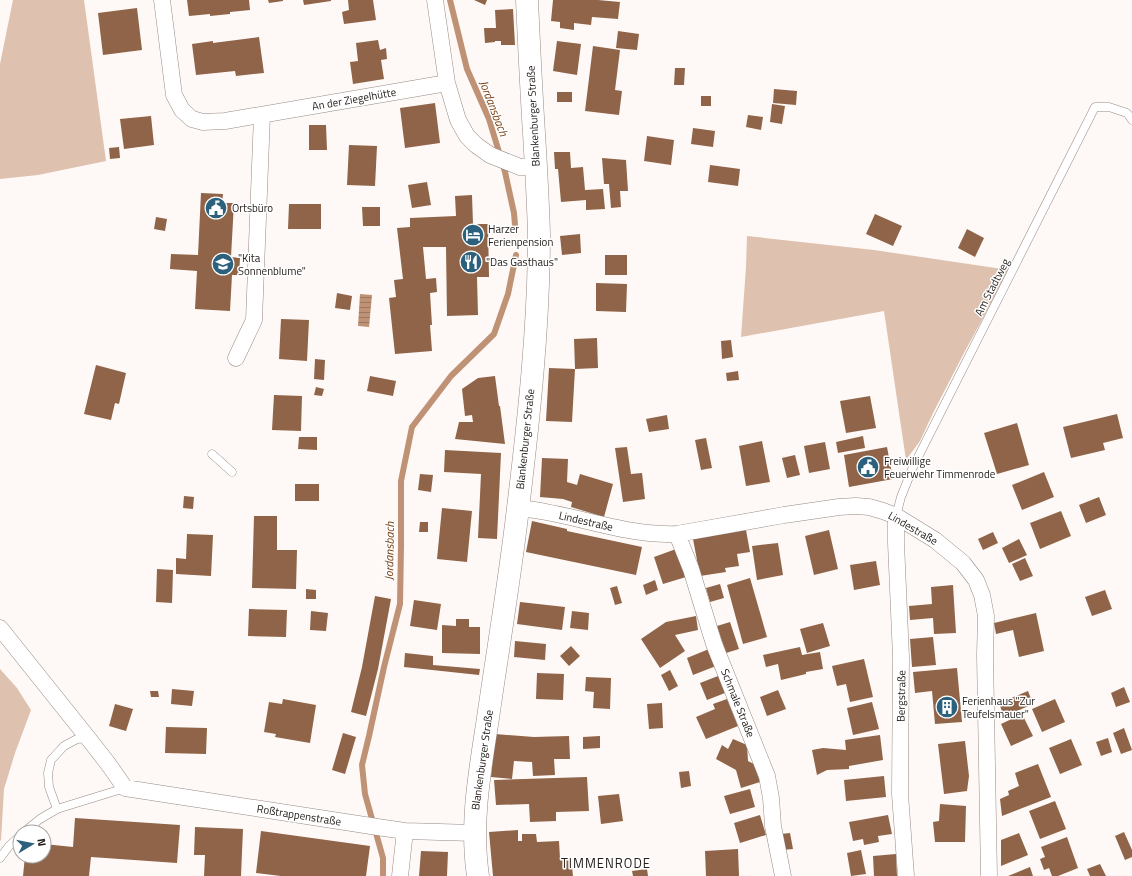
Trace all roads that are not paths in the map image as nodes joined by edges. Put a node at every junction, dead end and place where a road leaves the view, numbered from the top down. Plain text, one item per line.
1 (162, 0) edge
2 (435, 0) edge
3 (527, 0) edge
4 (447, 83) junction
5 (262, 115) junction
6 (1132, 120) edge
7 (528, 167) junction
8 (236, 358) dead end
9 (212, 454) dead end
10 (232, 472) dead end
11 (518, 508) junction
12 (896, 516) junction
13 (677, 534) junction
14 (0, 628) edge
15 (88, 738) junction
16 (125, 788) junction
17 (57, 809) junction
18 (34, 824) edge
19 (405, 831) junction
20 (474, 833) junction
21 (12, 843) edge
22 (0, 858) edge
23 (400, 876) edge
24 (478, 876) edge
25 (784, 876) edge
26 (906, 876) edge
27 (989, 876) edge

1 - 5 street, An der Ziegelhütte
2 - 4 street
3 - 7 main road, Blankenburger Straße
4 - 5 street, An der Ziegelhütte
4 - 7 street
5 - 8 street
6 - 12 lane, Am Stadtweg
7 - 11 main road, Blankenburger Straße
9 - 10 lane
11 - 13 street, Lindestraße
11 - 20 main road, Blankenburger Straße
12 - 13 street, Lindestraße
12 - 26 street, Bergstraße
12 - 27 street, Lindestraße
13 - 25 street, Schmale Straße
14 - 15 street
15 - 16 street
15 - 17 lane
16 - 17 lane, Roßtrappenstraße
16 - 19 street, Roßtrappenstraße
17 - 18 lane, Roßtrappenstraße
19 - 20 street, Roßtrappenstraße
19 - 23 street
20 - 24 main road, Blankenburger Straße
21 - 22 lane

